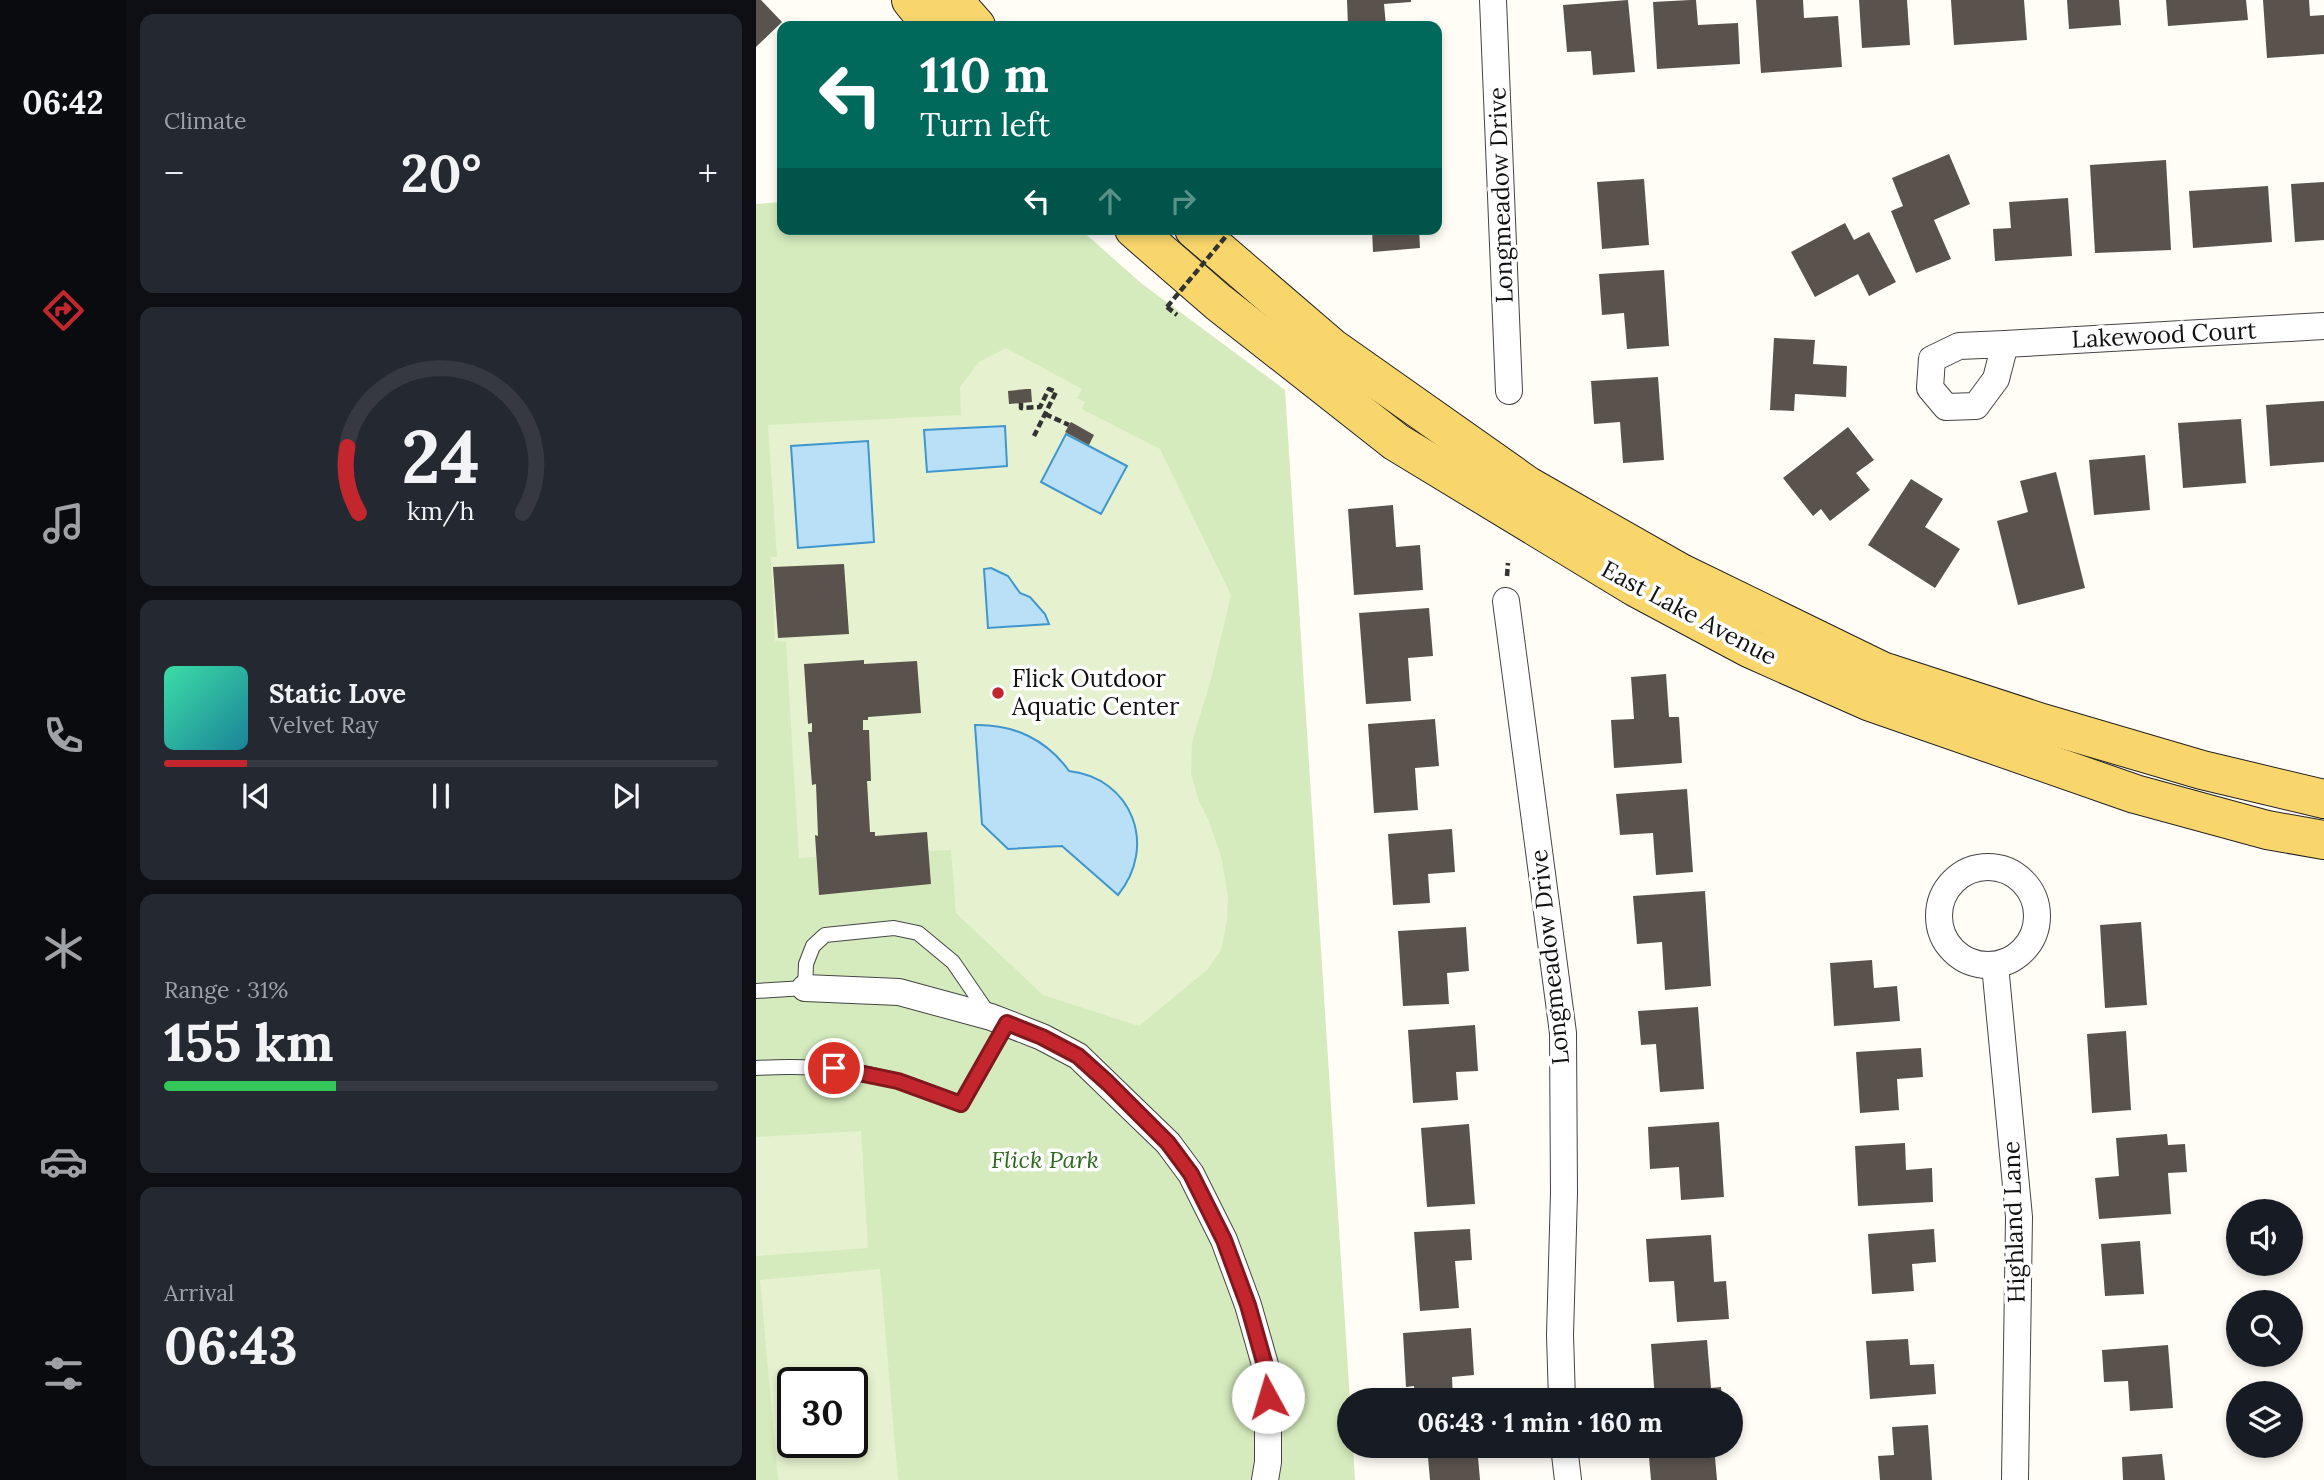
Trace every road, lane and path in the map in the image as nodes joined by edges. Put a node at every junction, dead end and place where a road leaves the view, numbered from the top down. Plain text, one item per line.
1 (911, 0) edge
2 (953, 0) edge
3 (1493, 0) edge
4 (928, 21) edge
5 (972, 21) edge
6 (1141, 235) edge
7 (1201, 235) edge
8 (1226, 235) edge
9 (1167, 307) dead end
10 (2324, 326) edge
11 (2005, 344) dead end
12 (1509, 391) dead end
13 (1021, 403) dead end
14 (1045, 414) junction
15 (1069, 425) dead end
16 (1034, 436) dead end
17 (1506, 601) dead end
18 (2324, 799) edge
19 (2324, 840) edge
20 (1995, 965) dead end
21 (805, 988) junction
22 (756, 990) edge
23 (999, 1020) junction
24 (756, 1068) edge
25 (1562, 1388) edge
26 (1565, 1458) edge
27 (1265, 1480) edge
28 (1568, 1480) edge
29 (2015, 1480) edge

1 - 4 main road
2 - 5 main road
3 - 12 street, Longmeadow Drive
6 - 19 main road, East Lake Avenue
7 - 18 main road, East Lake Avenue
8 - 9 path, bridge
10 - 11 street, Lakewood Court
13 - 14 path
14 - 15 path
14 - 16 path
17 - 25 street, Longmeadow Drive
20 - 29 street, Highland Lane
21 - 22 lane
21 - 23 street
21 - 23 lane
23 - 24 lane
23 - 27 street
26 - 28 street

